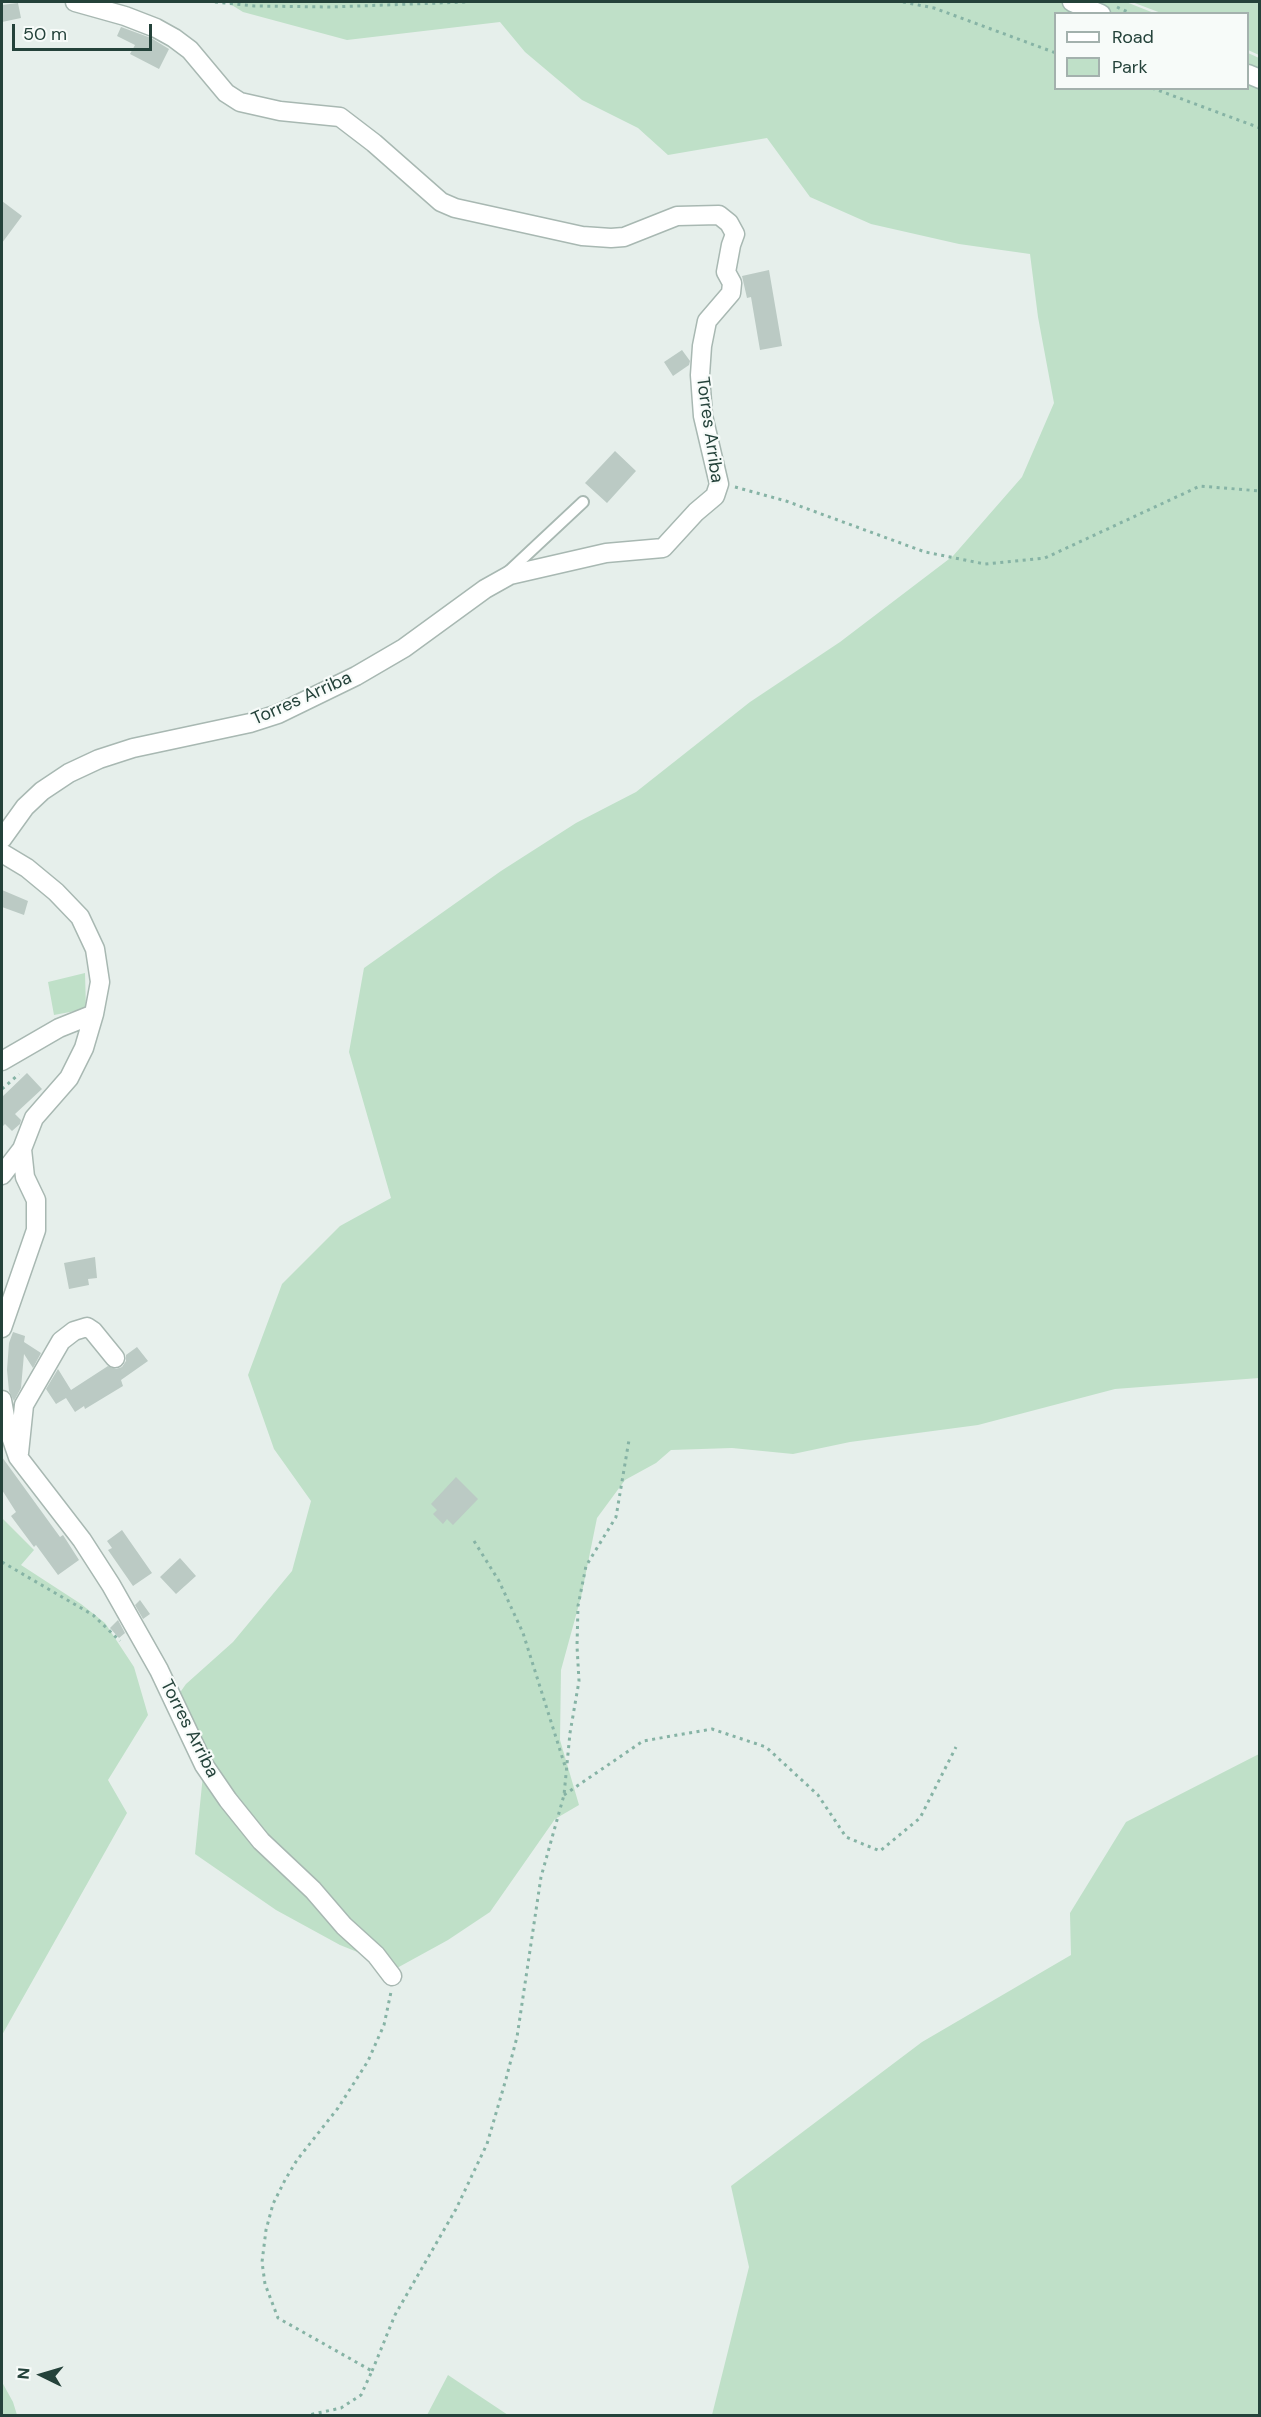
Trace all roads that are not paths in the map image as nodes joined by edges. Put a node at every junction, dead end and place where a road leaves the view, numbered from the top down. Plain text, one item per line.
1 (75, 2) edge
2 (1072, 2) edge
3 (1096, 12) edge
4 (583, 502) dead end
5 (499, 581) junction
6 (2, 839) edge
7 (2, 853) edge
8 (94, 1014) junction
9 (2, 1061) edge
10 (22, 1149) junction
11 (2, 1174) edge
12 (2, 1328) edge
13 (115, 1358) dead end
14 (2, 1400) edge
15 (18, 1457) junction
16 (392, 1976) road end

1 - 5 street, Torres Arriba
2 - 3 street
4 - 5 lane
5 - 6 street, Torres Arriba
7 - 8 street
8 - 9 street
8 - 10 street
10 - 11 street
10 - 12 street
13 - 15 street
14 - 15 street, Torres Arriba
15 - 16 street, Torres Arriba

